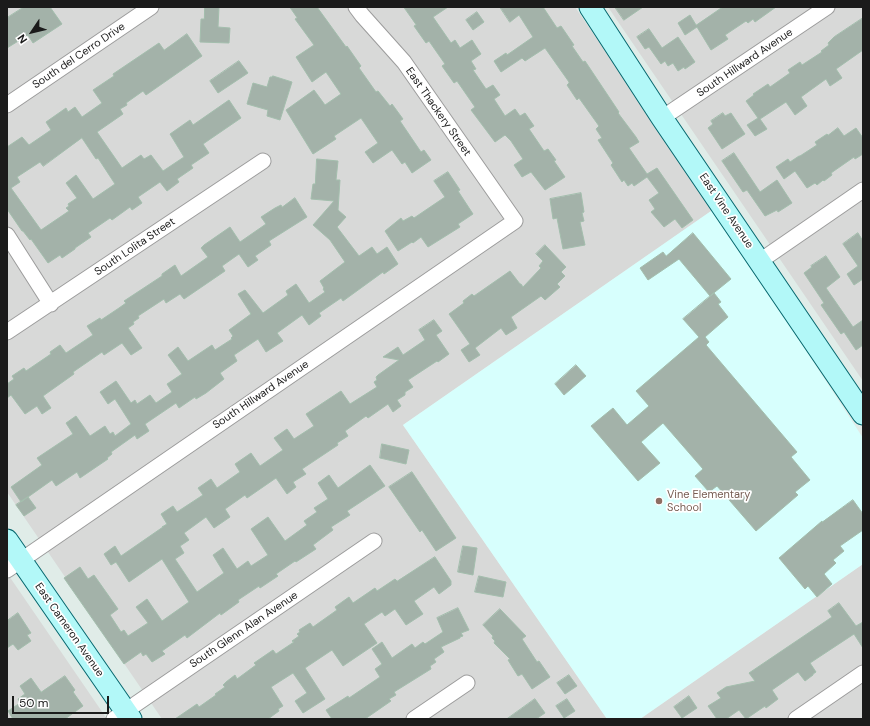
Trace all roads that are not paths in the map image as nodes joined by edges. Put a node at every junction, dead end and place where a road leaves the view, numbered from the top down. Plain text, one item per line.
1 (151, 7) edge
2 (356, 7) edge
3 (590, 7) edge
4 (827, 7) edge
5 (7, 105) edge
6 (662, 118) junction
7 (263, 161) dead end
8 (863, 190) edge
9 (515, 221) joint
10 (7, 235) edge
11 (760, 261) junction
12 (51, 304) junction
13 (7, 332) edge
14 (861, 406) edge
15 (7, 540) edge
16 (374, 541) dead end
17 (14, 565) edge
18 (863, 673) edge
19 (467, 683) dead end
20 (123, 716) edge
21 (414, 719) edge
22 (796, 719) edge

1 - 5 street, South del Cerro Drive
2 - 9 street, East Thackery Street
3 - 6 street, East Vine Avenue
4 - 6 street, South Hillward Avenue
6 - 11 street, East Vine Avenue
7 - 12 street, South Lolita Street
8 - 11 street
9 - 17 street, South Hillward Avenue
10 - 12 street
11 - 14 street, East Vine Avenue
12 - 13 street, South Lolita Street
15 - 17 street, East Cameron Avenue
16 - 20 street, South Glenn Alan Avenue
17 - 20 street, East Cameron Avenue
18 - 22 street
19 - 21 street

